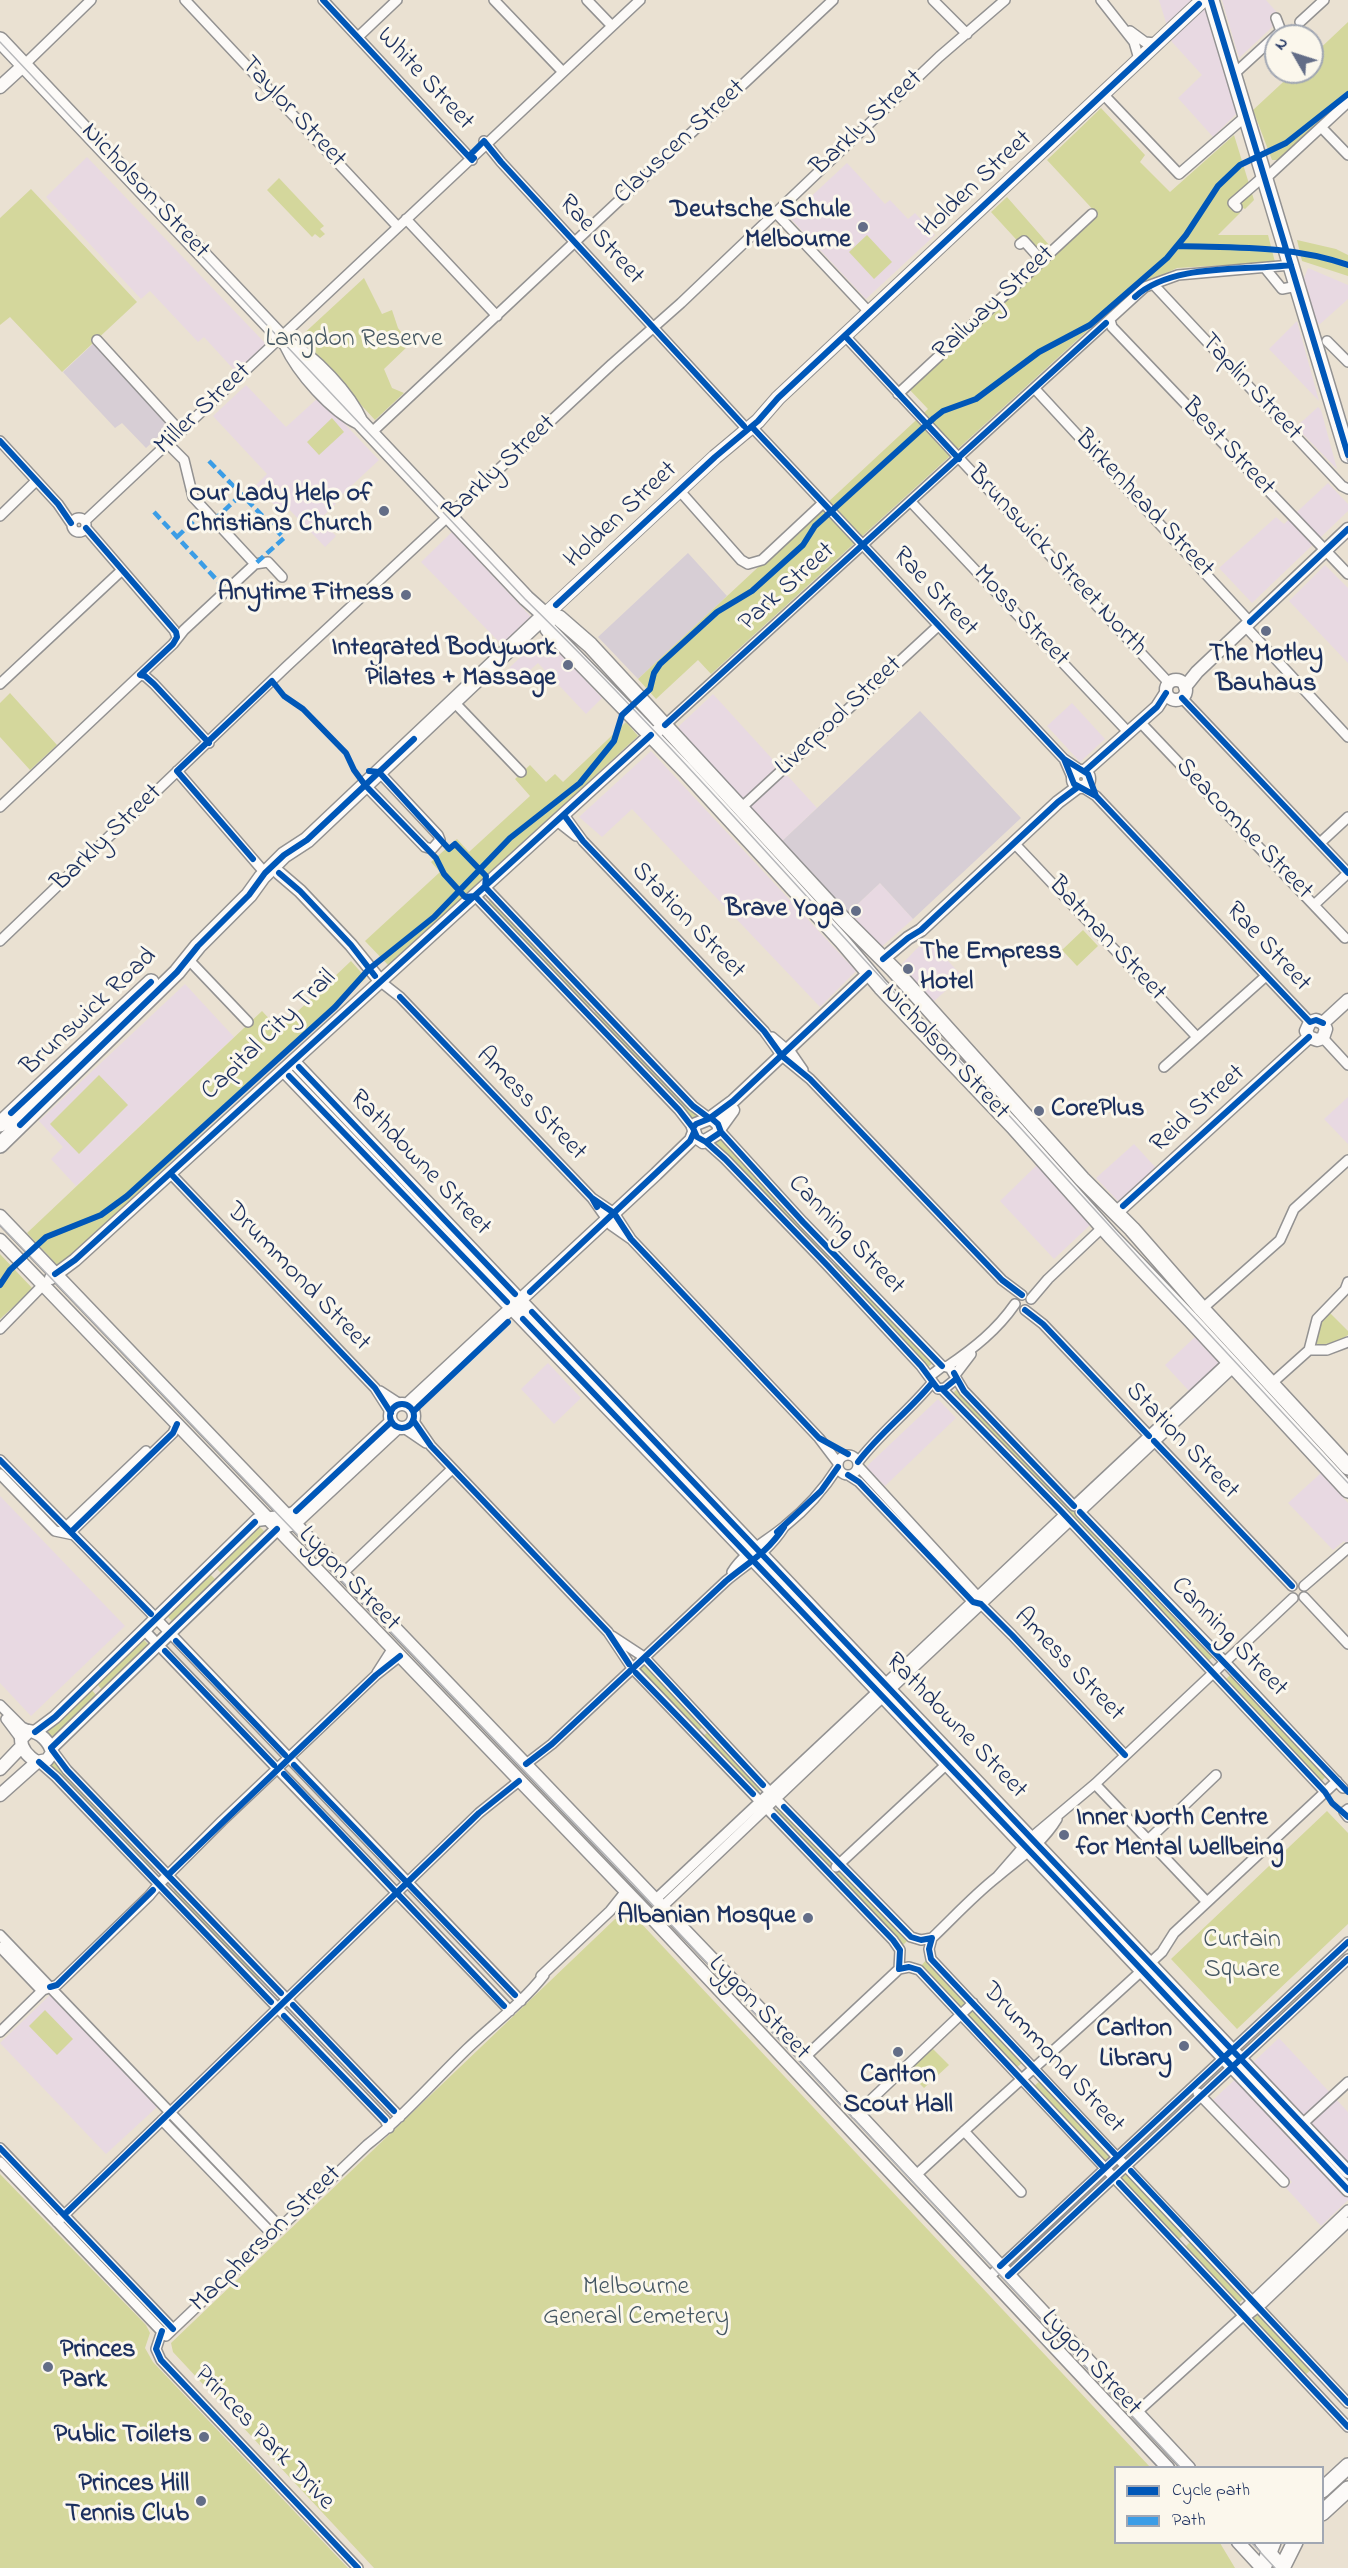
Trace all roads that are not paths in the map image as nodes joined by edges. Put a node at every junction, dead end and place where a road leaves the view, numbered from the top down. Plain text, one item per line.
1 (91, 0) edge
2 (185, 0) edge
3 (323, 0) edge
4 (397, 0) edge
5 (494, 0) edge
6 (587, 0) edge
7 (640, 0) edge
8 (833, 0) edge
9 (933, 0) edge
10 (1005, 0) edge
11 (1101, 0) edge
12 (1203, 0) edge
13 (1211, 0) edge
14 (1324, 0) edge
15 (1276, 18) dead end
16 (1300, 22) dead end
17 (612, 26) junction
18 (1125, 28) junction
19 (966, 34) junction
20 (358, 37) junction
21 (0, 40) edge
22 (1156, 43) junction
23 (1139, 59) junction
24 (24, 65) junction
25 (563, 72) junction
26 (1234, 74) junction
27 (0, 87) edge
28 (1103, 94) junction
29 (1348, 102) edge
30 (1246, 116) junction
31 (1321, 127) junction
32 (484, 145) junction
33 (1348, 155) edge
34 (471, 158) junction
35 (1264, 177) junction
36 (1237, 207) dead end
37 (775, 212) junction
38 (1092, 214) dead end
39 (402, 223) junction
40 (576, 243) junction
41 (1020, 244) dead end
42 (1042, 261) junction
43 (1291, 265) junction
44 (1265, 268) junction
45 (1153, 284) junction
46 (1297, 286) junction
47 (869, 312) junction
48 (497, 316) junction
49 (1110, 320) junction
50 (654, 327) junction
51 (844, 336) junction
52 (97, 340) dead end
53 (284, 341) junction
54 (1328, 341) dead end
55 (1348, 362) edge
56 (1035, 389) junction
57 (898, 394) junction
58 (748, 426) junction
59 (366, 428) junction
60 (181, 432) junction
61 (0, 441) edge
62 (168, 444) junction
63 (1348, 455) edge
64 (959, 459) junction
65 (36, 481) junction
66 (1348, 489) edge
67 (679, 490) junction
68 (911, 502) junction
69 (823, 503) junction
70 (0, 516) edge
71 (450, 517) junction
72 (80, 525) junction
73 (1348, 529) edge
74 (863, 546) junction
75 (1325, 550) junction
76 (255, 564) junction
77 (121, 571) junction
78 (1348, 574) edge
79 (282, 577) dead end
80 (545, 615) junction
81 (1248, 624) junction
82 (938, 626) junction
83 (177, 638) junction
84 (140, 675) junction
85 (0, 684) edge
86 (1176, 690) junction
87 (453, 701) junction
88 (1140, 722) junction
89 (665, 725) junction
90 (1129, 733) junction
91 (651, 735) junction
92 (1348, 736) edge
93 (209, 743) junction
94 (177, 771) junction
95 (379, 772) junction
96 (521, 772) dead end
97 (1081, 779) junction
98 (365, 785) junction
99 (0, 807) edge
100 (741, 808) junction
101 (1348, 817) edge
102 (560, 818) junction
103 (1014, 843) junction
104 (1320, 843) junction
105 (276, 870) junction
106 (1348, 873) edge
107 (801, 884) junction
108 (485, 887) junction
109 (475, 896) junction
110 (1314, 905) junction
111 (1345, 938) dead end
112 (0, 941) edge
113 (185, 957) junction
114 (886, 962) junction
115 (871, 975) junction
116 (1266, 976) junction
117 (384, 979) junction
118 (1348, 1000) edge
119 (248, 1022) dead end
120 (1310, 1023) junction
121 (1323, 1023) junction
122 (1197, 1037) junction
123 (1309, 1037) junction
124 (1323, 1038) junction
125 (787, 1055) junction
126 (294, 1062) junction
127 (1348, 1065) edge
128 (1164, 1067) dead end
129 (284, 1071) junction
130 (710, 1118) junction
131 (1018, 1121) junction
132 (0, 1124) edge
133 (693, 1130) junction
134 (720, 1130) junction
135 (704, 1142) junction
136 (0, 1144) edge
137 (377, 1157) junction
138 (1348, 1160) edge
139 (171, 1174) junction
140 (1116, 1213) junction
141 (0, 1216) edge
142 (612, 1219) junction
143 (1103, 1227) junction
144 (0, 1240) edge
145 (57, 1276) junction
146 (1348, 1282) edge
147 (45, 1288) junction
148 (1023, 1302) junction
149 (519, 1307) junction
150 (1202, 1309) junction
151 (0, 1329) edge
152 (1348, 1342) edge
153 (978, 1345) junction
154 (1309, 1351) junction
155 (1232, 1364) junction
156 (945, 1366) junction
157 (955, 1377) junction
158 (936, 1384) junction
159 (1271, 1384) junction
160 (175, 1401) junction
161 (165, 1411) junction
162 (188, 1414) junction
163 (402, 1416) junction
164 (177, 1424) junction
165 (878, 1437) junction
166 (819, 1438) junction
167 (1152, 1438) junction
168 (850, 1454) junction
169 (0, 1460) edge
170 (858, 1464) junction
171 (838, 1465) junction
172 (1348, 1467) edge
173 (452, 1469) junction
174 (0, 1474) edge
175 (847, 1475) junction
176 (1348, 1490) edge
177 (821, 1491) junction
178 (882, 1500) junction
179 (1077, 1509) junction
180 (266, 1517) junction
181 (1067, 1518) junction
182 (291, 1520) junction
183 (277, 1529) junction
184 (70, 1532) junction
185 (1348, 1548) edge
186 (755, 1554) junction
187 (342, 1574) junction
188 (331, 1584) junction
189 (1292, 1586) junction
190 (1304, 1586) junction
191 (1305, 1597) junction
192 (1293, 1598) junction
193 (978, 1601) junction
194 (155, 1619) junction
195 (144, 1630) junction
196 (608, 1632) junction
197 (169, 1634) junction
198 (407, 1642) junction
199 (158, 1644) junction
200 (1348, 1644) edge
201 (397, 1652) junction
202 (644, 1657) junction
203 (1225, 1662) junction
204 (632, 1668) junction
205 (1213, 1673) junction
206 (884, 1690) junction
207 (0, 1705) edge
208 (0, 1713) edge
209 (708, 1726) junction
210 (27, 1737) junction
211 (697, 1737) junction
212 (51, 1749) junction
213 (1125, 1755) junction
214 (288, 1759) junction
215 (951, 1760) junction
216 (38, 1762) junction
217 (528, 1767) junction
218 (278, 1768) junction
219 (0, 1769) edge
220 (1216, 1775) dead end
221 (516, 1778) junction
222 (1095, 1784) junction
223 (1325, 1792) junction
224 (0, 1795) edge
225 (773, 1795) junction
226 (763, 1804) junction
227 (1148, 1839) junction
228 (1031, 1845) junction
229 (839, 1864) junction
230 (829, 1873) junction
231 (168, 1875) junction
232 (407, 1883) junction
233 (639, 1883) junction
234 (159, 1884) junction
235 (397, 1893) junction
236 (628, 1894) junction
237 (1207, 1902) junction
238 (658, 1903) junction
239 (647, 1913) junction
240 (0, 1935) edge
241 (932, 1938) junction
242 (1348, 1942) edge
243 (0, 1947) edge
244 (1348, 1959) edge
245 (1147, 1966) junction
246 (899, 1969) junction
247 (46, 1989) junction
248 (286, 1998) junction
249 (518, 1999) junction
250 (973, 2003) junction
251 (277, 2008) junction
252 (508, 2009) junction
253 (961, 2015) junction
254 (0, 2032) edge
255 (805, 2057) junction
256 (1232, 2058) junction
257 (793, 2069) junction
258 (1035, 2069) junction
259 (1021, 2079) junction
260 (1348, 2082) edge
261 (1192, 2088) junction
262 (1201, 2096) junction
263 (170, 2112) junction
264 (856, 2114) junction
265 (398, 2115) junction
266 (162, 2120) junction
267 (388, 2124) junction
268 (845, 2124) junction
269 (1298, 2127) junction
270 (964, 2131) junction
271 (0, 2148) edge
272 (1117, 2157) junction
273 (0, 2162) edge
274 (1126, 2166) junction
275 (1105, 2169) junction
276 (1348, 2172) edge
277 (915, 2176) junction
278 (1113, 2177) junction
279 (1284, 2182) dead end
280 (904, 2187) junction
281 (1348, 2190) edge
282 (1021, 2192) dead end
283 (1348, 2210) edge
284 (60, 2218) junction
285 (1348, 2223) edge
286 (280, 2227) junction
287 (273, 2235) junction
288 (1326, 2237) junction
289 (1004, 2271) junction
290 (1281, 2274) junction
291 (1292, 2275) junction
292 (992, 2282) junction
293 (1255, 2304) junction
294 (1243, 2316) junction
295 (167, 2332) junction
296 (1348, 2403) edge
297 (1136, 2413) junction
298 (1125, 2423) junction
299 (1348, 2427) edge
300 (1166, 2466) edge
301 (1187, 2466) edge
302 (1348, 2466) edge
303 (1324, 2489) edge
304 (1348, 2489) edge
305 (1324, 2512) edge
306 (1294, 2544) edge
307 (1267, 2545) edge
308 (1242, 2547) edge
309 (358, 2568) edge
310 (1250, 2568) edge
311 (1262, 2568) edge
312 (1282, 2568) edge

1 - 24 street
2 - 39 street, Taylor Street
3 - 20 street, White Street
4 - 20 street
5 - 25 street
6 - 17 street
7 - 17 street, Miller Street
8 - 40 street, Clauscen Street
9 - 19 street
10 - 19 street, Barkly Street
11 - 18 street
12 - 22 main road, Holden Street
13 - 26 main road
14 - 16 street
15 - 26 street
17 - 25 street, Miller Street
18 - 22 street
18 - 23 street
19 - 37 street, Barkly Street
20 - 34 street, White Street
21 - 24 main road, Nicholson Street
22 - 23 main road, Holden Street
23 - 28 main road, Holden Street
24 - 27 street
24 - 53 main road, Nicholson Street
25 - 32 street, Miller Street
26 - 30 main road
28 - 30 street
28 - 47 main road, Holden Street
29 - 31 street
30 - 35 main road
31 - 33 street
31 - 35 street
32 - 34 street, Miller Street
32 - 40 street, Rae Street
34 - 39 street, Miller Street
35 - 36 street
35 - 43 main road
37 - 47 street
37 - 50 street, Barkly Street
38 - 42 street, Railway Street
39 - 48 street, Taylor Street
39 - 53 street, Miller Street
40 - 48 street, Clauscen Street
40 - 50 street, Rae Street
41 - 42 street
42 - 57 street, Railway Street
43 - 44 street, Park Street
43 - 46 main road
44 - 45 street, Park Street
44 - 46 street
45 - 49 street, Park Street
45 - 66 street, Taplin Street
46 - 63 main road
47 - 51 main road, Holden Street
48 - 59 street, Clauscen Street
49 - 56 street, Park Street
49 - 75 street, Best Street
50 - 58 street, Rae Street
50 - 71 street, Barkly Street
51 - 57 street, Brunswick Street North
51 - 58 main road, Holden Street
52 - 60 street
53 - 59 main road, Nicholson Street
53 - 60 street, Miller Street
54 - 55 street
56 - 64 street, Park Street
56 - 81 street, Birkenhead Street
57 - 64 street, Brunswick Street North
58 - 67 main road, Holden Street
58 - 69 street, Rae Street
59 - 71 main road, Nicholson Street
60 - 62 street, Miller Street
61 - 65 street
62 - 72 street, Miller Street
62 - 76 street
64 - 68 street, Park Street
64 - 86 street, Brunswick Street North
65 - 70 street
65 - 72 street
67 - 69 street
67 - 80 main road, Holden Street
68 - 74 street, Park Street
68 - 90 street, Moss Street
69 - 74 street, Rae Street
71 - 80 main road, Nicholson Street
71 - 93 street, Barkly Street
72 - 77 street
73 - 75 street
74 - 82 street, Rae Street
74 - 89 street, Park Street
75 - 78 street, Best Street
75 - 81 street
76 - 79 street
76 - 83 street
77 - 83 street
77 - 85 street
80 - 87 main road, Brunswick Road
80 - 89 main road, Nicholson Street
80 - 91 main road, Nicholson Street
81 - 86 street
81 - 92 street, Birkenhead Street
82 - 97 street, Rae Street
82 - 100 street, Liverpool Street
83 - 84 street
84 - 93 street
84 - 99 street
86 - 88 street
86 - 104 street, Brunswick Street North
87 - 95 main road, Brunswick Road
87 - 96 street
88 - 90 street
88 - 110 street, Seacombe Street
89 - 91 street, Park Street
89 - 100 main road, Nicholson Street
90 - 97 street
91 - 102 street, Park Street
91 - 107 main road, Nicholson Street
93 - 94 street, Barkly Street
94 - 105 street
94 - 112 street, Barkly Street
95 - 98 main road, Brunswick Road
95 - 98 street
97 - 103 street
97 - 116 street, Rae Street
98 - 105 main road, Brunswick Road
100 - 107 main road, Nicholson Street
101 - 104 street
102 - 108 street, Park Street
102 - 125 street, Station Street
103 - 114 street
103 - 122 street, Batman Street
104 - 106 street, Brunswick Street North
105 - 113 main road, Brunswick Road
105 - 117 street, Amess Street
106 - 110 street
107 - 114 main road, Nicholson Street
107 - 115 main road, Nicholson Street
108 - 109 street, Park Street
108 - 130 street
109 - 117 street, Park Street
109 - 133 street
110 - 111 street, Seacombe Street
113 - 119 street
113 - 132 main road, Brunswick Road
113 - 136 main road, Brunswick Road
114 - 115 main road
114 - 131 main road, Nicholson Street
115 - 125 street
115 - 131 main road, Nicholson Street
116 - 120 street, Rae Street
116 - 122 street
117 - 126 street, Park Street
117 - 142 street, Amess Street
118 - 121 street
120 - 121 street
120 - 123 street
121 - 124 street
122 - 128 street
123 - 124 street
123 - 140 street, Reid Street
124 - 127 street
125 - 130 street
125 - 134 street
125 - 148 street, Station Street
126 - 129 street, Park Street
126 - 137 street, Rathdowne Street
129 - 137 street, Rathdowne Street
129 - 139 street, Park Street
130 - 133 street
130 - 134 street
131 - 140 main road, Nicholson Street
131 - 143 main road, Nicholson Street
133 - 135 street
133 - 142 street
134 - 135 street
134 - 156 street, Canning Street
135 - 142 street
135 - 158 street, Canning Street
137 - 149 street, Rathdowne Street
138 - 150 street
139 - 145 street, Park Street
139 - 163 street, Drummond Street
140 - 143 main road
140 - 150 main road, Nicholson Street
141 - 145 street, Lygon Street
142 - 149 street
142 - 166 street, Amess Street
143 - 148 street
143 - 155 main road, Nicholson Street
144 - 147 street, Lygon Street
145 - 147 street, Park Street
145 - 160 street, Lygon Street
146 - 154 street
147 - 151 street, Park Street
147 - 161 street, Lygon Street
148 - 153 street
148 - 167 street, Station Street
149 - 163 street
149 - 186 street, Rathdowne Street
150 - 159 main road, Nicholson Street
152 - 154 street
153 - 156 street
153 - 157 street
154 - 159 street
155 - 167 street
155 - 176 main road, Nicholson Street
156 - 157 street, Canning Street
156 - 158 street
157 - 158 street
157 - 179 street, Canning Street
158 - 165 street
158 - 181 street, Canning Street
159 - 172 main road, Nicholson Street
160 - 161 street
160 - 162 street, Lygon Street
161 - 164 street, Lygon Street
162 - 164 street
162 - 182 street, Lygon Street
163 - 173 street, Drummond Street
163 - 182 street
164 - 180 street, Lygon Street
164 - 184 street
165 - 168 street
165 - 170 street
166 - 168 street, Amess Street
166 - 171 street, Amess Street
167 - 179 street
167 - 189 street, Station Street
168 - 170 street
168 - 171 street
169 - 184 street
170 - 175 street
170 - 178 street, Amess Street
171 - 175 street
171 - 177 street
173 - 187 street
173 - 196 street, Drummond Street
174 - 184 street
175 - 177 street
175 - 178 street, Amess Street
177 - 186 street
178 - 193 street, Amess Street
179 - 203 street, Canning Street
180 - 182 street
180 - 183 street, Lygon Street
180 - 194 street
181 - 193 street
181 - 205 street, Canning Street
182 - 183 street
182 - 187 street, Lygon Street
183 - 188 street, Lygon Street
183 - 197 street
184 - 194 street
185 - 190 street
186 - 202 street
186 - 206 street, Rathdowne Street
187 - 188 street
187 - 198 street, Lygon Street
188 - 201 street, Lygon Street
189 - 190 street
189 - 192 street
190 - 191 street
191 - 192 street
191 - 200 street
192 - 203 street
193 - 206 street
193 - 213 street, Amess Street
194 - 195 street
194 - 197 street
195 - 199 street
195 - 210 street
196 - 202 street, Drummond Street
196 - 204 street, Drummond Street
197 - 199 street
197 - 214 street
198 - 201 street
198 - 217 street, Lygon Street
199 - 212 street
199 - 218 street
201 - 214 street
201 - 221 street, Lygon Street
202 - 204 street
202 - 209 street, Drummond Street
203 - 205 street
203 - 223 street, Canning Street
204 - 211 street, Drummond Street
204 - 217 street
205 - 213 street
205 - 223 street, Canning Street
206 - 215 street, Rathdowne Street
206 - 225 street
207 - 210 street
208 - 210 street
209 - 211 street
209 - 225 street, Drummond Street
210 - 212 street
210 - 216 street
210 - 219 street
211 - 226 street, Drummond Street
212 - 216 street
212 - 231 street
213 - 222 street
214 - 218 street
214 - 232 street
215 - 228 street, Rathdowne Street
215 - 229 street
216 - 224 street
216 - 234 street
217 - 221 street
217 - 233 street, Lygon Street
218 - 231 street
218 - 235 street
220 - 227 street
221 - 232 street
221 - 236 street, Lygon Street
222 - 227 street
222 - 228 street
223 - 237 street
225 - 226 street
225 - 229 street, Drummond Street
226 - 230 street, Drummond Street
226 - 238 street
227 - 237 street
228 - 241 street
228 - 245 street, Rathdowne Street
229 - 230 street
229 - 241 street, Drummond Street
230 - 246 street, Drummond Street
231 - 234 street
231 - 248 street
232 - 235 street
232 - 249 street
233 - 236 street
233 - 238 street, Lygon Street
234 - 247 street
234 - 251 street
235 - 248 street
235 - 252 street
236 - 239 street, Lygon Street
236 - 249 street, Macpherson Street
237 - 245 street
238 - 239 street
238 - 255 street, Lygon Street
239 - 257 street, Lygon Street
240 - 247 street
241 - 250 street, Drummond Street
242 - 256 street
243 - 247 street
244 - 256 street
245 - 256 street, Rathdowne Street
245 - 258 street
246 - 253 street, Drummond Street
246 - 255 street
247 - 254 street
247 - 263 street
248 - 251 street
248 - 265 street
249 - 252 street, Macpherson Street
250 - 253 street
250 - 258 street, Drummond Street
251 - 263 street
251 - 267 street
252 - 265 street, Macpherson Street
253 - 259 street, Drummond Street
253 - 264 street
255 - 257 street
255 - 264 street, Lygon Street
256 - 261 street
256 - 262 street
256 - 269 street, Rathdowne Street
257 - 268 street, Lygon Street
258 - 259 street
258 - 272 street, Drummond Street
259 - 270 street
259 - 275 street, Drummond Street
260 - 269 street
261 - 262 street
261 - 272 street
262 - 274 street
262 - 279 street
263 - 266 street
263 - 286 street
264 - 268 street
264 - 277 street, Lygon Street
265 - 267 street, Macpherson Street
266 - 284 street
266 - 287 street
267 - 286 street, Macpherson Street
268 - 280 street, Lygon Street
269 - 276 street, Rathdowne Street
269 - 281 street, Rathdowne Street
270 - 277 street
270 - 282 street
271 - 284 street
272 - 274 street, Drummond Street
272 - 275 street
273 - 284 street
274 - 278 street
274 - 293 street, Drummond Street
275 - 278 street, Drummond Street
275 - 289 street
277 - 280 street
277 - 289 street, Lygon Street
278 - 289 street
278 - 294 street, Drummond Street
280 - 292 street, Lygon Street
283 - 288 street
284 - 295 street
285 - 288 street
286 - 287 street, Macpherson Street
287 - 295 street, Macpherson Street
288 - 290 street
288 - 291 street
289 - 292 street
289 - 297 street, Lygon Street
290 - 291 street
290 - 293 street
291 - 293 street
292 - 298 street, Lygon Street
293 - 294 street
293 - 296 street, Drummond Street
294 - 297 street
294 - 299 street, Drummond Street
295 - 309 street, Princes Park Drive
297 - 298 street
297 - 301 street, Lygon Street
298 - 300 street, Lygon Street
302 - 303 main road
304 - 305 main road
306 - 312 main road
307 - 311 main road
307 - 312 street
308 - 310 street
308 - 311 street

